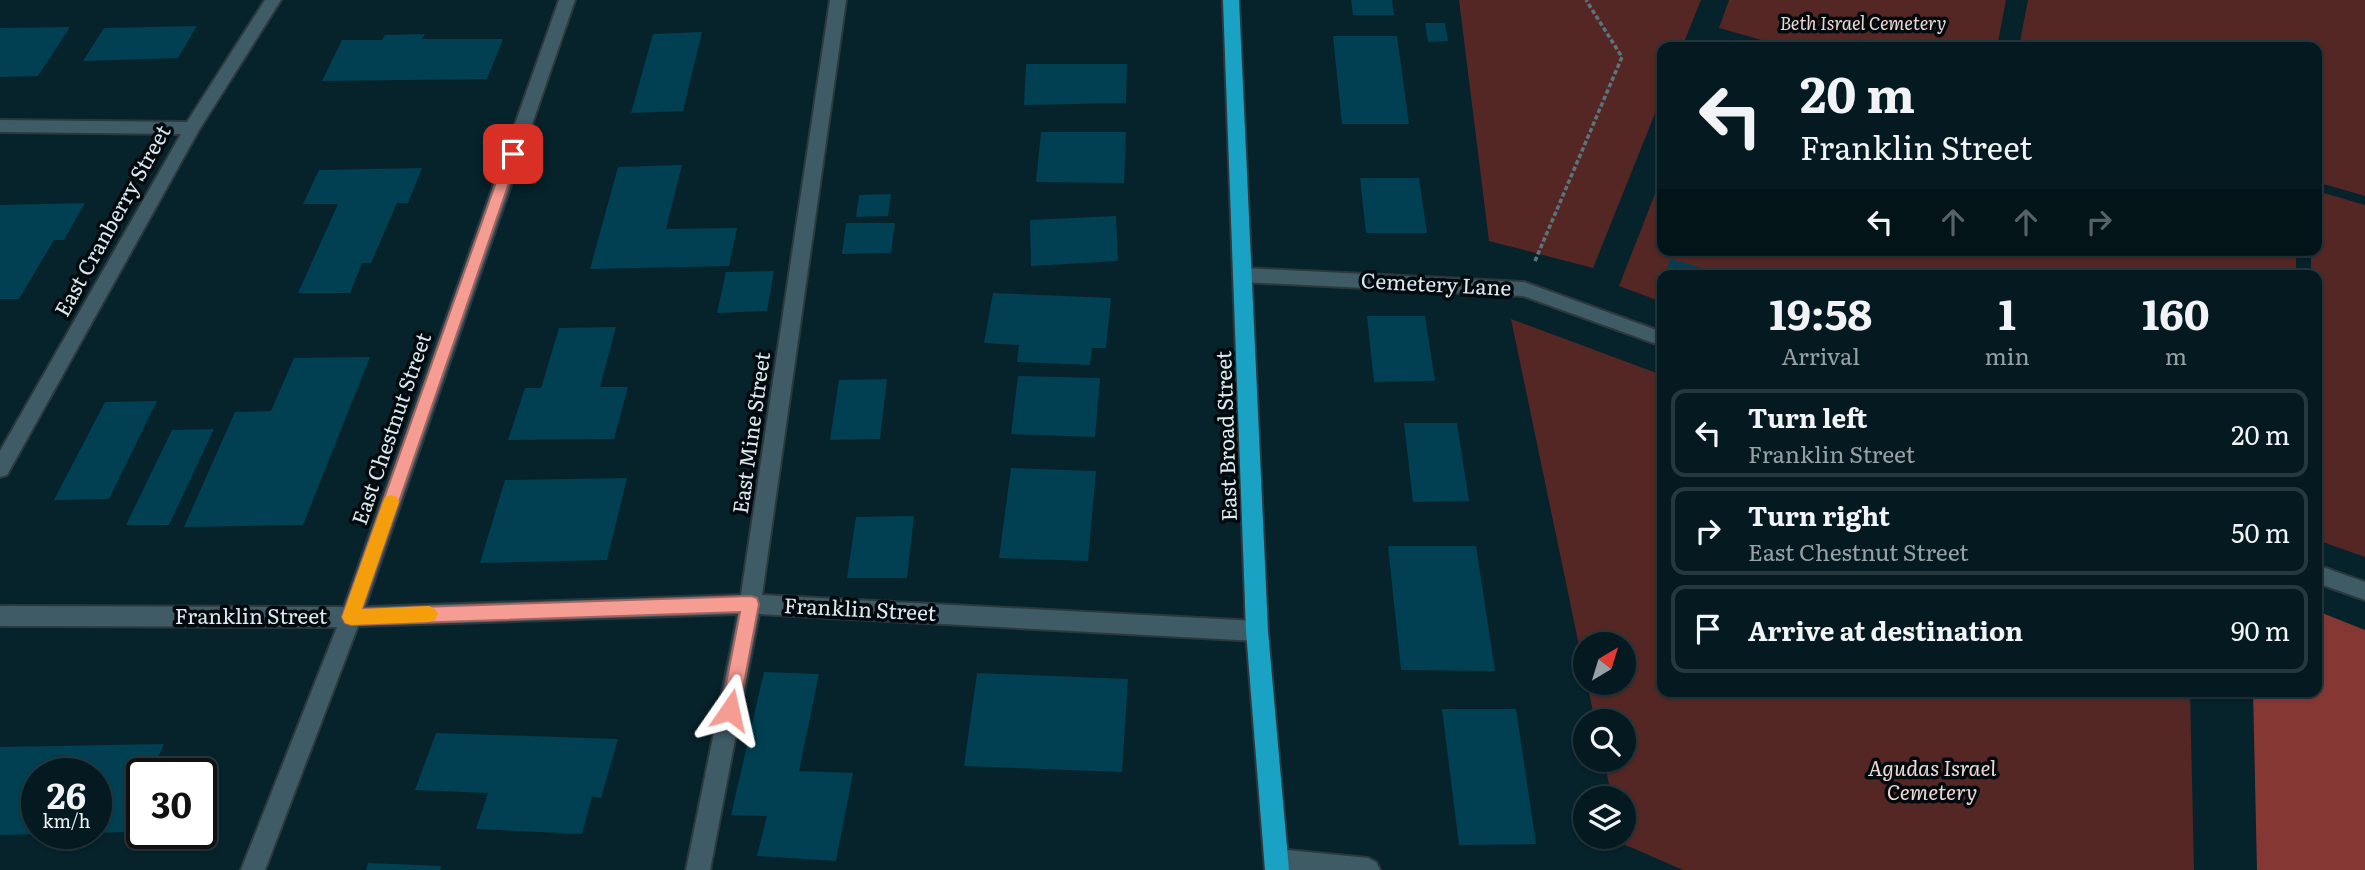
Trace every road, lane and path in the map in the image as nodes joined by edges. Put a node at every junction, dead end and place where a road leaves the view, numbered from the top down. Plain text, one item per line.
1 (273, 0) edge
2 (567, 0) edge
3 (838, 0) edge
4 (1231, 0) edge
5 (1586, 0) edge
6 (0, 126) edge
7 (192, 128) junction
8 (1243, 275) junction
9 (1524, 289) junction
10 (1657, 337) edge
11 (0, 468) edge
12 (2322, 576) edge
13 (2365, 591) edge
14 (751, 604) junction
15 (0, 616) edge
16 (351, 617) junction
17 (1257, 631) junction
18 (1277, 866) edge
19 (253, 870) edge
20 (698, 870) edge
21 (1368, 870) edge

1 - 7 street, East Cranberry Street
2 - 16 street, East Chestnut Street
3 - 14 street, East Mine Street
4 - 8 highway, East Broad Street
5 - 9 path
6 - 7 street
7 - 11 street, East Cranberry Street
8 - 9 street, Cemetery Lane
8 - 17 highway, East Broad Street
9 - 10 street, Cemetery Lane
12 - 13 street
14 - 16 street, Franklin Street
14 - 17 street, Franklin Street
14 - 20 street, East Mine Street
15 - 16 street, Franklin Street
16 - 19 street, East Chestnut Street
17 - 18 highway, East Broad Street
18 - 21 street

